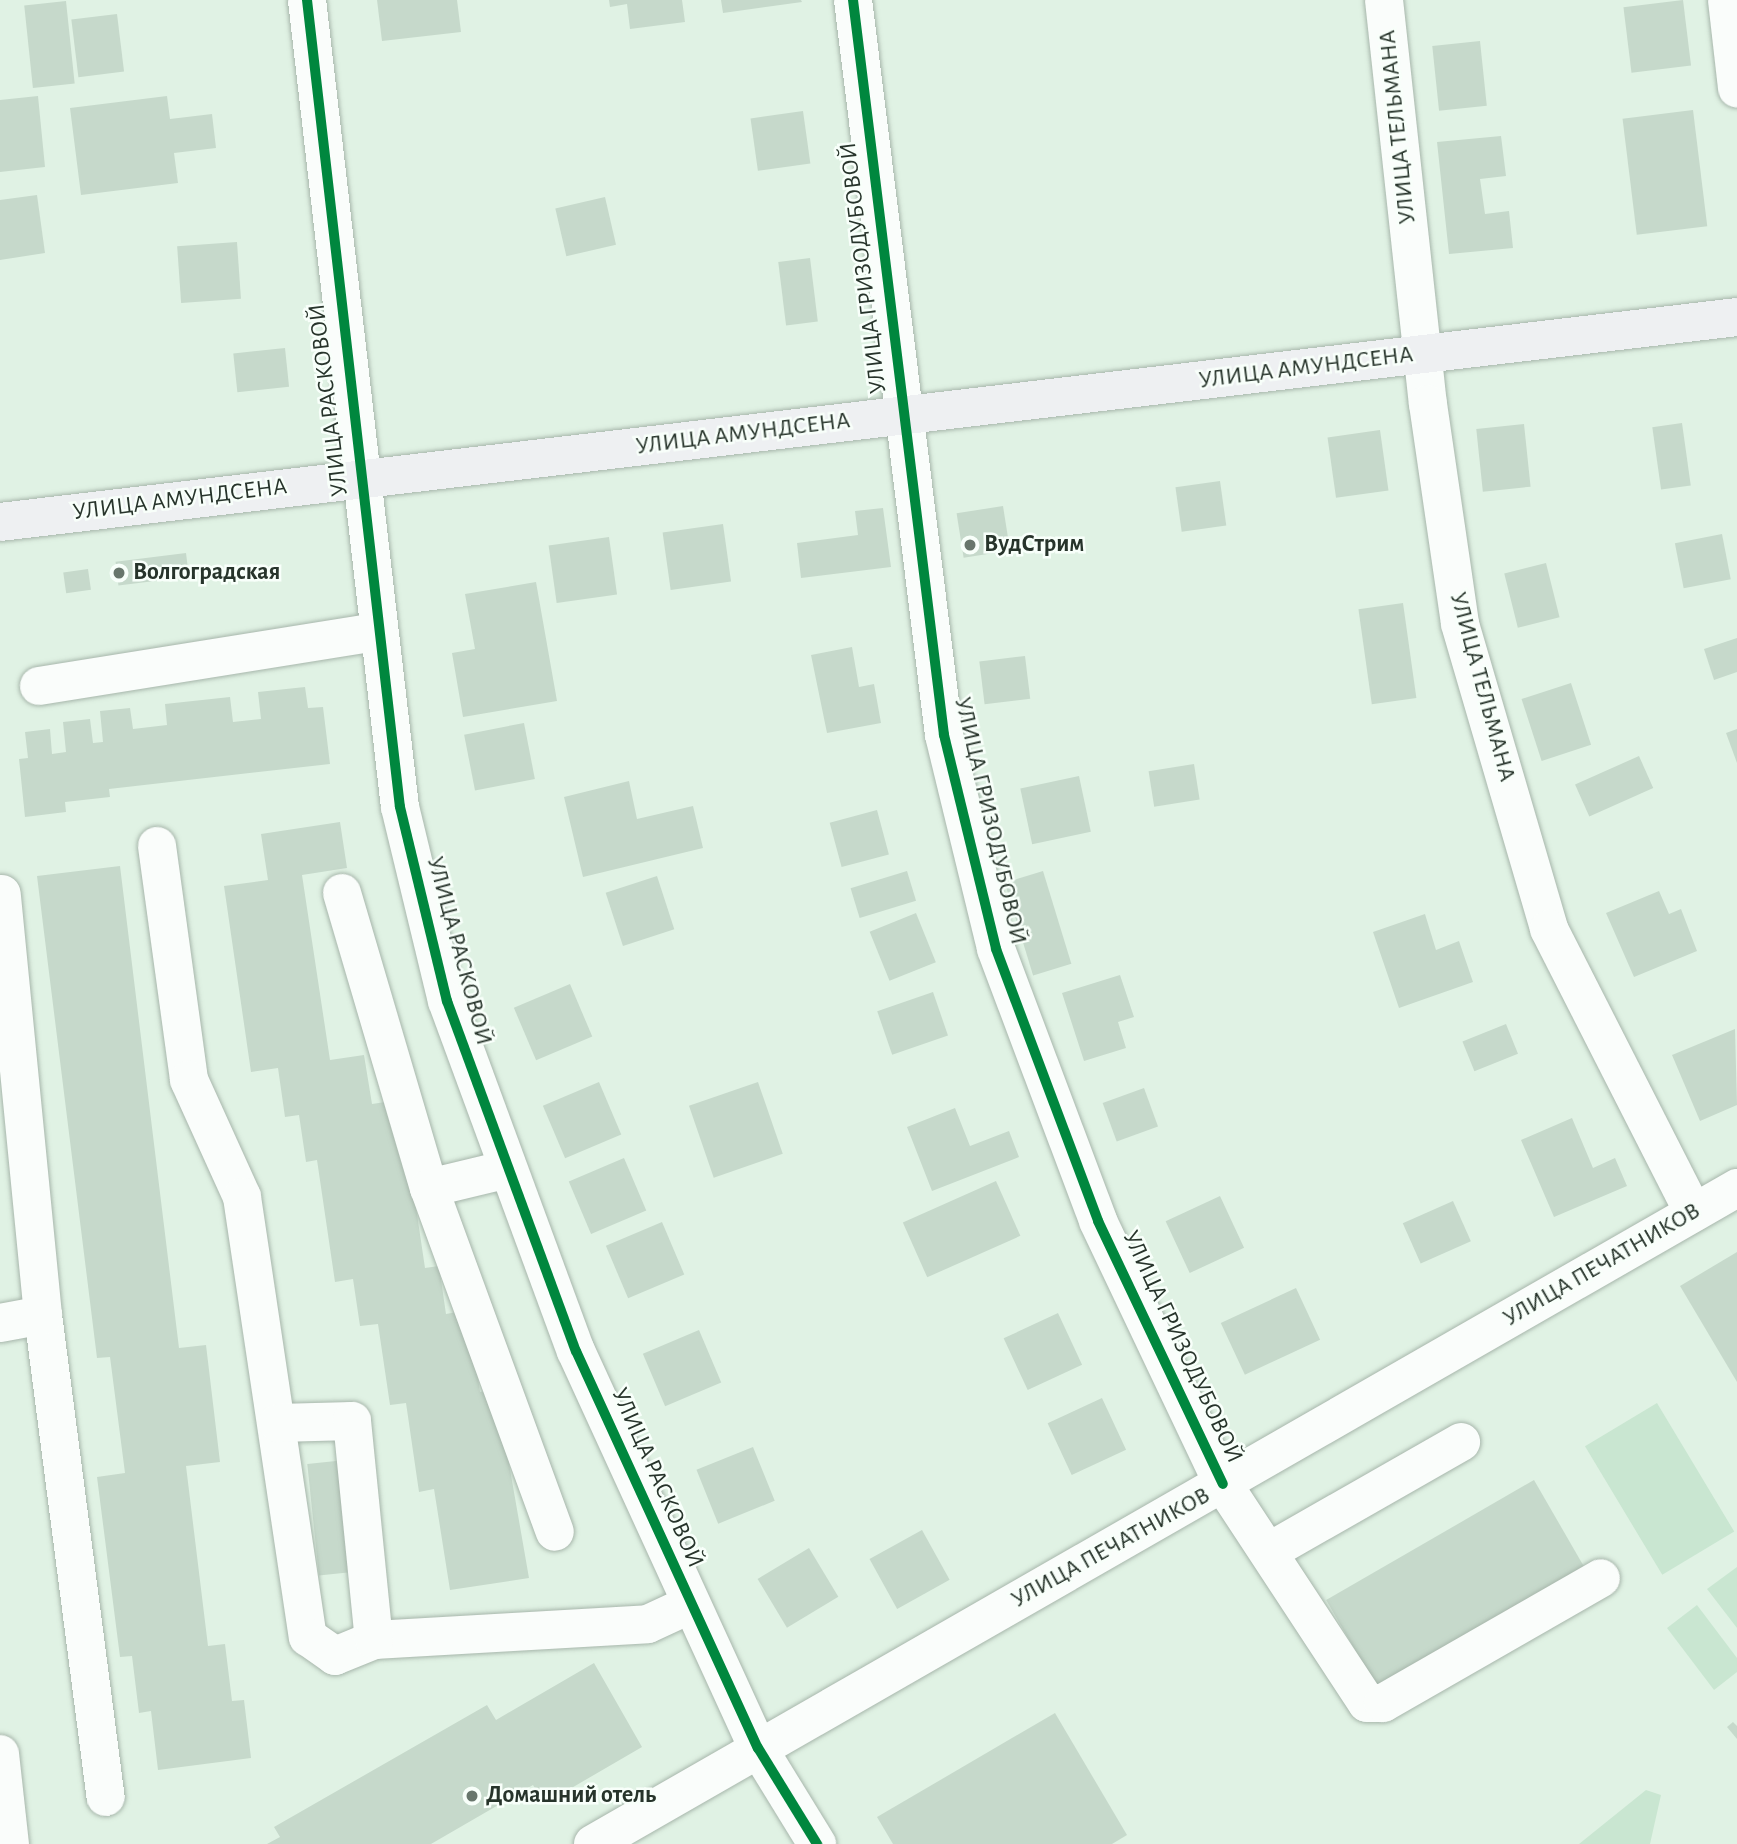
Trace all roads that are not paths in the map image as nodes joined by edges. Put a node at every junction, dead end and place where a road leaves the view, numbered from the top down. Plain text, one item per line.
1 (307, 0) edge
2 (853, 0) edge
3 (1384, 0) edge
4 (1727, 0) edge
5 (1737, 88) edge
6 (1737, 317) edge
7 (1422, 354) junction
8 (903, 415) junction
9 (358, 480) junction
10 (0, 522) edge
11 (378, 632) junction
12 (39, 686) dead end
13 (157, 846) dead end
14 (342, 893) dead end
15 (2, 894) edge
16 (504, 1170) junction
17 (429, 1188) junction
18 (1737, 1188) edge
19 (1693, 1212) junction
20 (43, 1315) junction
21 (0, 1323) edge
22 (278, 1423) junction
23 (1461, 1442) dead end
24 (1223, 1484) junction
25 (555, 1532) dead end
26 (1270, 1551) junction
27 (1601, 1578) dead end
28 (691, 1604) junction
29 (374, 1640) junction
30 (758, 1748) junction
31 (0, 1754) edge
32 (106, 1797) dead end
33 (10, 1844) edge
34 (593, 1844) edge
35 (817, 1844) edge

1 - 9 street, УЛИЦА РАСКОВОЙ
2 - 8 street, УЛИЦА ГРИЗОДУБОВОЙ
3 - 7 street, УЛИЦА ТЕЛЬМАНА
4 - 5 street
6 - 7 main road, УЛИЦА АМУНДСЕНА
7 - 8 main road, УЛИЦА АМУНДСЕНА
7 - 19 street, УЛИЦА ТЕЛЬМАНА
8 - 9 main road, УЛИЦА АМУНДСЕНА
8 - 24 street, УЛИЦА ГРИЗОДУБОВОЙ
9 - 10 main road, УЛИЦА АМУНДСЕНА
9 - 11 street, УЛИЦА РАСКОВОЙ
11 - 12 street
11 - 16 street, УЛИЦА РАСКОВОЙ
13 - 22 street
14 - 17 street
15 - 20 street
16 - 17 street
16 - 28 street, УЛИЦА РАСКОВОЙ
17 - 25 street
18 - 19 street, УЛИЦА ПЕЧАТНИКОВ
19 - 24 street, УЛИЦА ПЕЧАТНИКОВ
20 - 21 street
20 - 32 street
22 - 29 street
22 - 29 street
23 - 26 street
24 - 26 street, УЛИЦА ГРИЗОДУБОВОЙ
24 - 30 street, УЛИЦА ПЕЧАТНИКОВ
26 - 27 street, УЛИЦА ГРИЗОДУБОВОЙ
28 - 29 street
28 - 30 street, УЛИЦА РАСКОВОЙ
30 - 34 street, УЛИЦА ПЕЧАТНИКОВ
30 - 35 street, УЛИЦА РАСКОВОЙ
31 - 33 street

